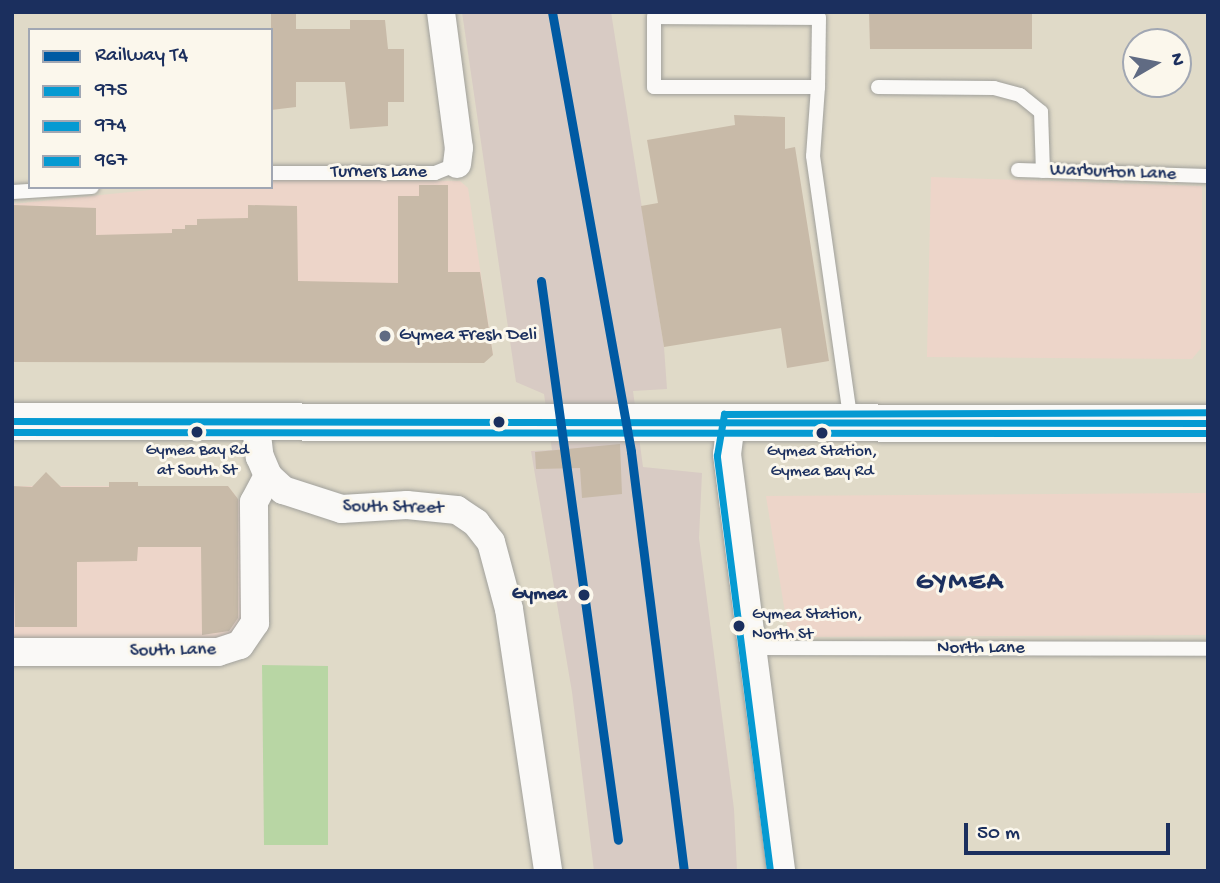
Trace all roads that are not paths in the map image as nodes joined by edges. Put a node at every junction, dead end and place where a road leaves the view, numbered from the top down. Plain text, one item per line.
1 (441, 12) edge
2 (818, 87) junction
3 (878, 87) dead end
4 (457, 164) joint
5 (1018, 170) dead end
6 (1042, 171) junction
7 (273, 173) edge
8 (1208, 176) edge
9 (60, 189) edge
10 (12, 192) edge
11 (255, 419) junction
12 (12, 421) edge
13 (731, 422) junction
14 (850, 422) junction
15 (1208, 423) edge
16 (268, 477) junction
17 (754, 648) junction
18 (1208, 649) edge
19 (12, 652) edge
20 (548, 871) edge
21 (781, 871) edge

1 - 4 street, Turners Lane
2 - 2 lane
2 - 14 lane
3 - 6 lane
4 - 7 lane, Turners Lane
5 - 6 lane, Warburton Lane
6 - 8 lane, Warburton Lane
9 - 10 lane
11 - 12 street
11 - 13 street
11 - 16 street
13 - 14 street
13 - 17 street
14 - 15 street
16 - 19 street, South Lane
16 - 20 street, South Street
17 - 18 lane, North Lane
17 - 21 street

